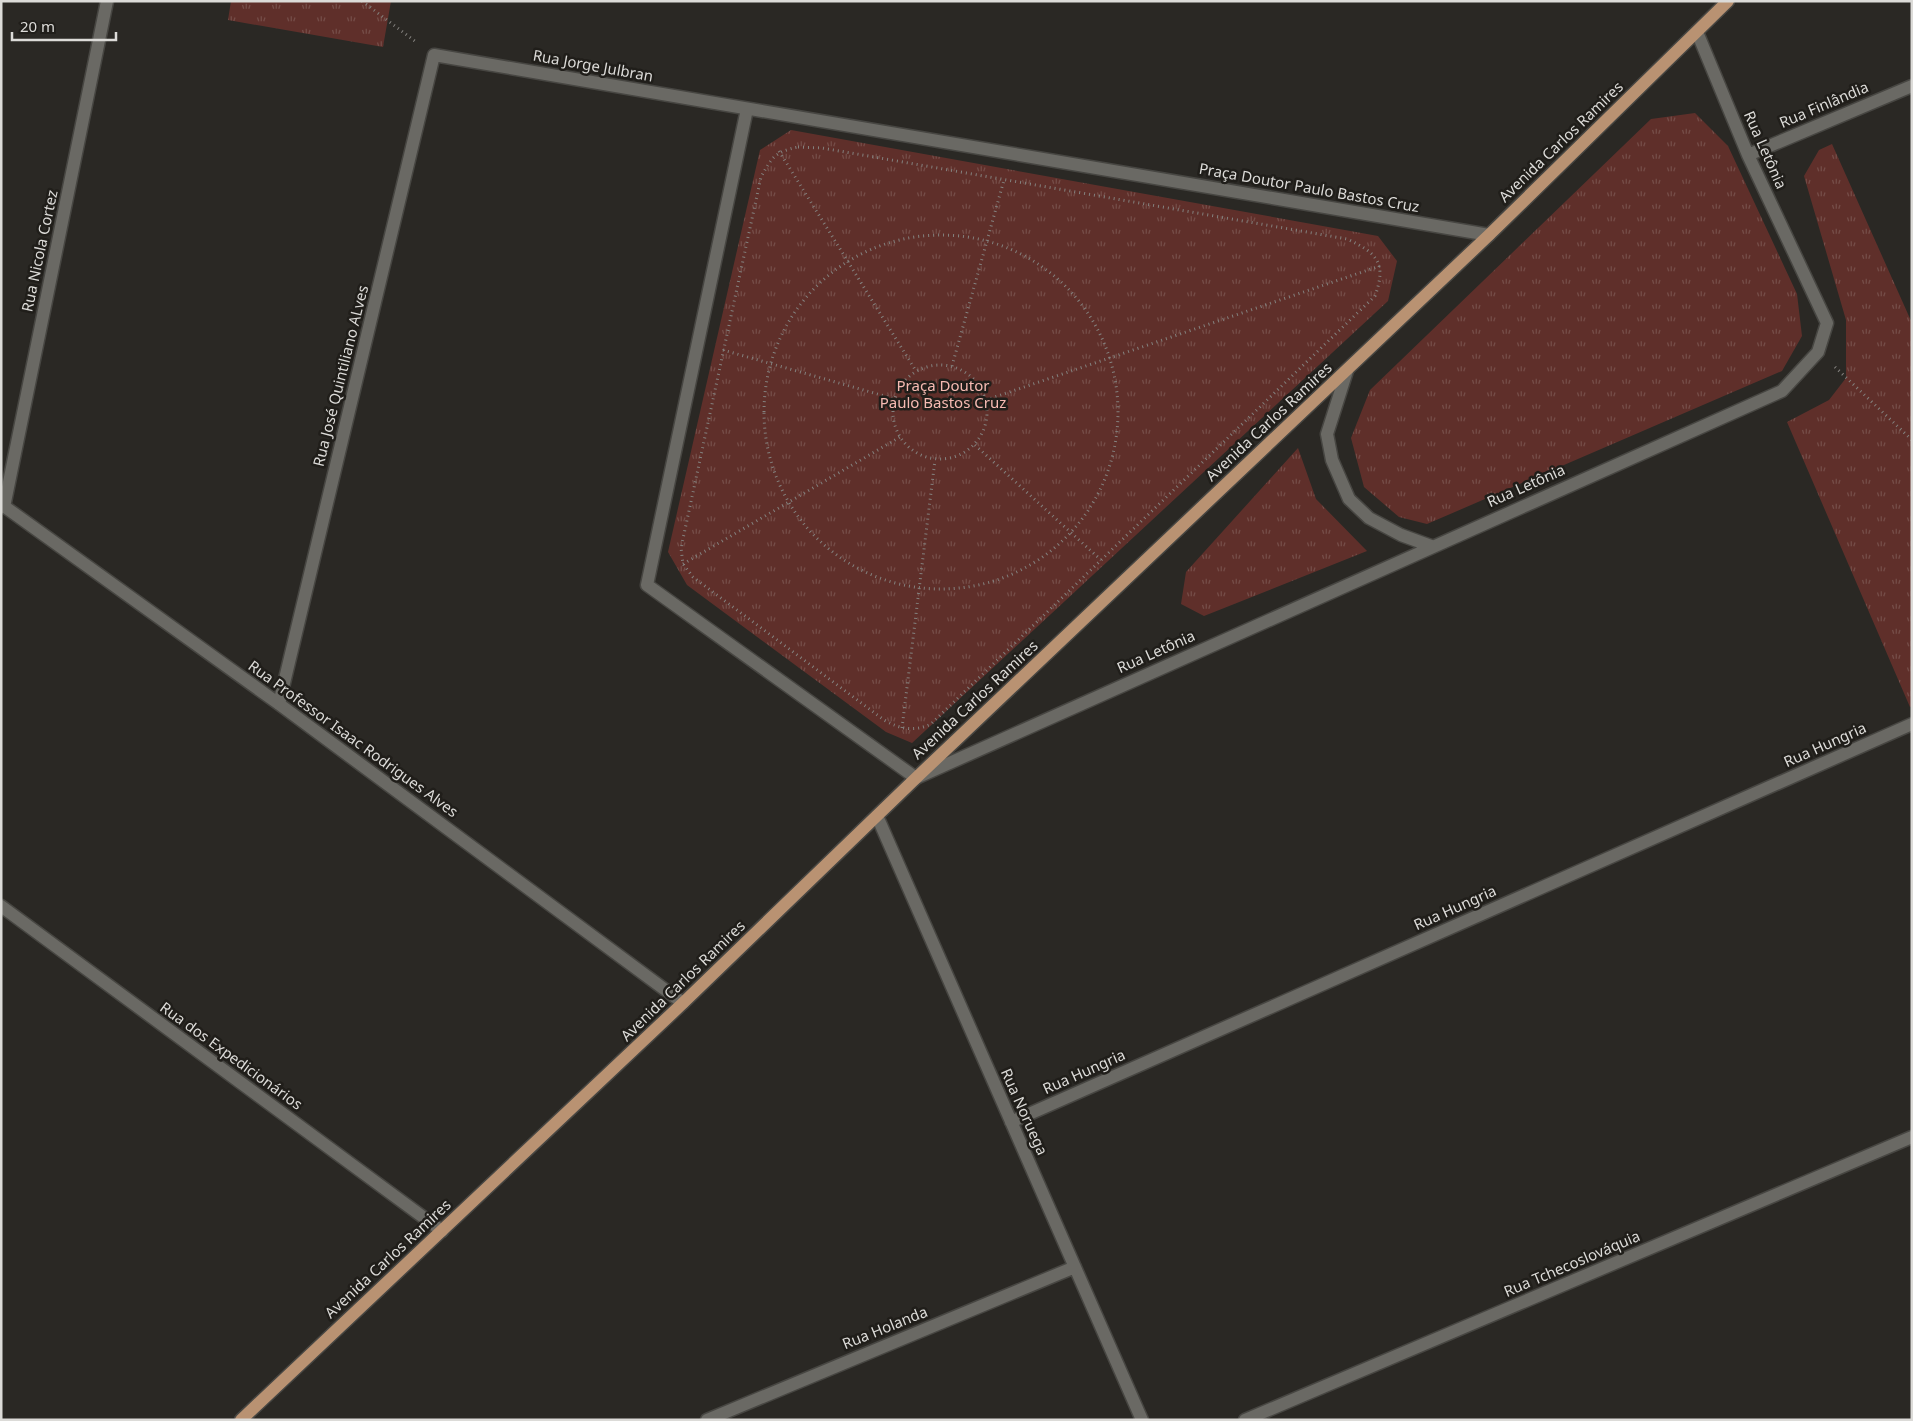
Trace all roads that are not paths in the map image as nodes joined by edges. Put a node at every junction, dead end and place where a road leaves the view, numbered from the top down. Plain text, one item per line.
1 (107, 1) edge
2 (1728, 1) edge
3 (1697, 32) junction
4 (434, 55) joint
5 (1912, 86) edge
6 (747, 109) junction
7 (1748, 155) junction
8 (1489, 235) junction
9 (1347, 371) junction
10 (3, 506) edge
11 (1431, 546) junction
12 (278, 704) junction
13 (1912, 724) edge
14 (916, 778) junction
15 (877, 816) junction
16 (1, 906) edge
17 (683, 1003) junction
18 (1011, 1122) junction
19 (1912, 1137) edge
20 (442, 1231) junction
21 (1075, 1267) junction
22 (241, 1420) edge
23 (707, 1420) edge
24 (1142, 1420) edge
25 (1245, 1420) edge

1 - 10 street, Rua Nicola Cortez
2 - 3 main road, Avenida Carlos Ramires
3 - 7 street, Rua Letônia
3 - 8 main road, Avenida Carlos Ramires
4 - 6 street, Rua Jorge Julbran
4 - 12 street, Rua José Quintiliano ALves
5 - 7 street, Rua Finlândia
6 - 8 street, Praça Doutor Paulo Bastos Cruz
6 - 14 street
7 - 11 street, Rua Letônia
8 - 9 main road, Avenida Carlos Ramires
9 - 11 street
9 - 14 main road, Avenida Carlos Ramires
10 - 12 street, Rua Professor Isaac Rodrigues Alves
11 - 14 street, Rua Letônia
12 - 17 street, Rua Professor Isaac Rodrigues Alves
13 - 18 street, Rua Hungria
14 - 15 main road, Avenida Carlos Ramires
15 - 17 main road, Avenida Carlos Ramires
15 - 18 street, Rua Noruega
16 - 20 street, Rua dos Expedicionários
17 - 20 main road, Avenida Carlos Ramires
18 - 21 street, Rua Noruega
19 - 25 street, Rua Tchecoslováquia
20 - 22 main road, Avenida Carlos Ramires
21 - 23 street, Rua Holanda
21 - 24 street, Rua Noruega

